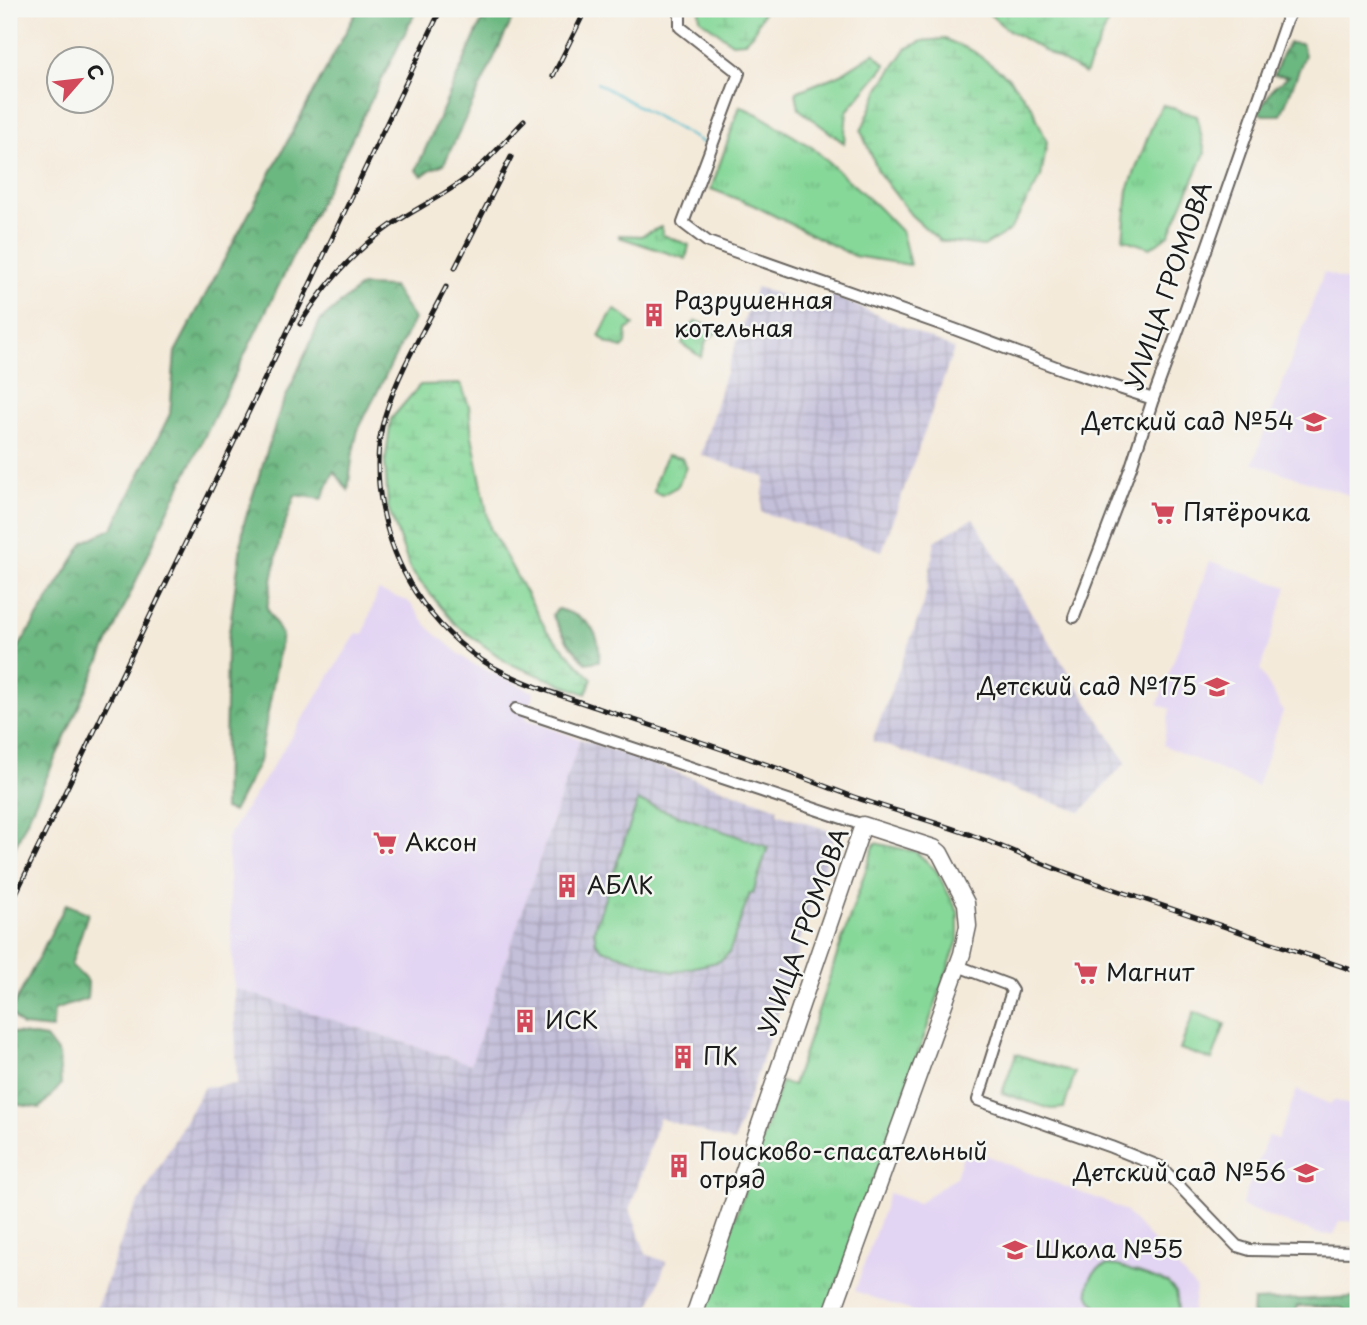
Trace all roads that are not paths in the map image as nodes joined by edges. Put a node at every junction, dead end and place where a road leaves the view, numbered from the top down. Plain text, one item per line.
1 (680, 9) edge
2 (1292, 9) edge
3 (1153, 399) junction
4 (1074, 617) dead end
5 (516, 709) dead end
6 (863, 825) junction
7 (957, 966) junction
8 (1358, 1252) edge
9 (694, 1316) edge
10 (831, 1316) edge

1 - 3 street
2 - 3 street, УЛИЦА ГРОМОВА
3 - 4 street, УЛИЦА ГРОМОВА
5 - 6 street
6 - 7 street, УЛИЦА ГРОМОВА
6 - 9 street, УЛИЦА ГРОМОВА
7 - 8 street
7 - 10 street, УЛИЦА ГРОМОВА

